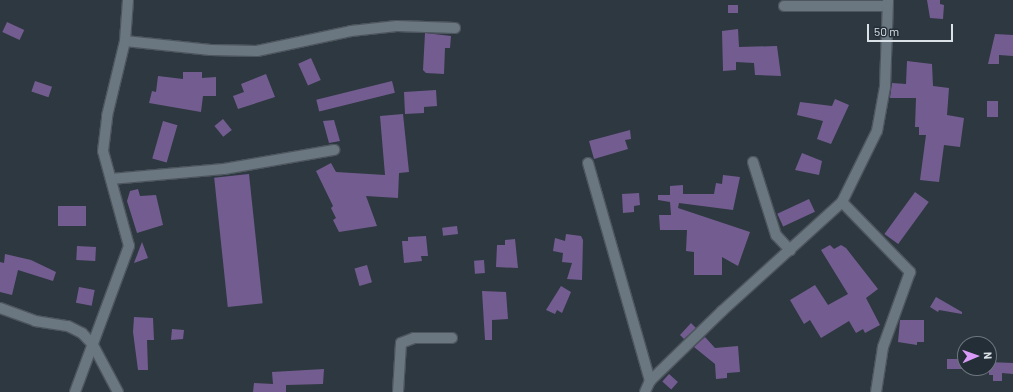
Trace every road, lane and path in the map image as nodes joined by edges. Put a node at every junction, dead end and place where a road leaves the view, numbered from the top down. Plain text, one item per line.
1 (128, 0) edge
2 (888, 3) edge
3 (784, 6) dead end
4 (455, 28) dead end
5 (125, 41) junction
6 (334, 150) dead end
7 (753, 162) dead end
8 (588, 163) dead end
9 (111, 179) junction
10 (842, 202) junction
11 (790, 250) junction
12 (0, 308) edge
13 (452, 338) dead end
14 (93, 345) junction
15 (650, 381) junction
16 (75, 392) edge
17 (118, 392) edge
18 (398, 392) edge
19 (645, 392) edge
20 (876, 392) edge

1 - 5 street
2 - 3 street
2 - 10 street
4 - 5 street
5 - 9 street
6 - 9 street
7 - 11 street
8 - 15 street
9 - 14 street
10 - 11 street
10 - 20 street
11 - 15 street
12 - 14 street
13 - 18 street
14 - 16 street
14 - 17 street
15 - 19 street

